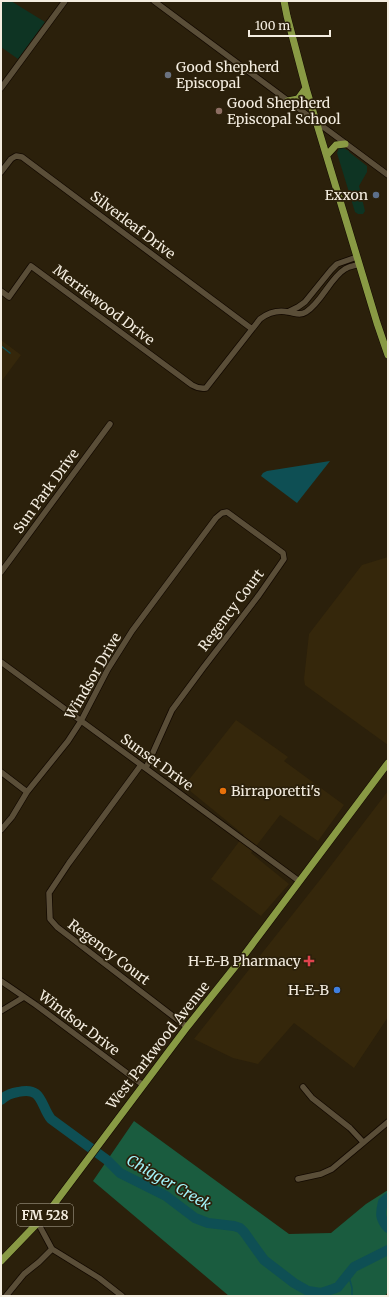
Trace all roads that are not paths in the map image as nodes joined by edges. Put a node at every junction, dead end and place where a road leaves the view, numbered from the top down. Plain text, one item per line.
1 (65, 1) edge
2 (154, 1) edge
3 (283, 2) edge
4 (1, 88) edge
5 (306, 88) junction
6 (288, 101) junction
7 (317, 123) junction
8 (345, 144) junction
9 (327, 155) junction
10 (1, 172) edge
11 (388, 175) edge
12 (357, 257) junction
13 (359, 264) junction
14 (322, 281) junction
15 (329, 286) junction
16 (1, 291) edge
17 (288, 312) junction
18 (252, 329) junction
19 (388, 355) edge
20 (110, 424) dead end
21 (205, 533) joint
22 (1, 572) edge
23 (1, 662) edge
24 (81, 721) junction
25 (388, 763) edge
26 (144, 767) junction
27 (1, 772) edge
28 (27, 792) junction
29 (1, 830) edge
30 (299, 881) junction
31 (1, 981) edge
32 (24, 997) junction
33 (1, 1011) edge
34 (187, 1027) junction
35 (143, 1085) junction
36 (303, 1087) dead end
37 (388, 1122) edge
38 (363, 1142) junction
39 (298, 1180) dead end
40 (38, 1223) junction
41 (52, 1248) junction
42 (1, 1261) edge
43 (6, 1296) edge
44 (122, 1296) edge

1 - 4 street
2 - 6 street
3 - 5 main road
5 - 6 main road
5 - 7 main road
6 - 7 street
7 - 8 street
7 - 9 main road
8 - 9 main road
8 - 11 street
9 - 12 main road
10 - 18 street, Silverleaf Drive
12 - 13 main road
12 - 14 street
13 - 15 street
13 - 19 main road
14 - 15 street
14 - 17 street
15 - 17 street
16 - 18 street, Merriewood Drive
17 - 18 street
20 - 22 street, Sun Park Drive
21 - 24 street, Windsor Drive
21 - 26 street, Regency Court
23 - 24 street, Sunset Drive
24 - 26 street, Sunset Drive
24 - 28 street, Windsor Drive
25 - 30 main road, West Parkwood Avenue / FM 528
26 - 30 street, Sunset Drive
26 - 34 street, Regency Court
27 - 28 street
28 - 29 street, Windsor Drive
30 - 34 main road, West Parkwood Avenue / FM 528
31 - 32 street, Windsor Drive
32 - 33 street
32 - 35 street, Windsor Drive
34 - 35 main road, West Parkwood Avenue / FM 528
35 - 40 main road, West Parkwood Avenue / FM 528
36 - 38 street
37 - 38 street
38 - 39 street
40 - 41 street
40 - 42 main road, West Parkwood Avenue / FM 528
41 - 43 street
41 - 44 street

